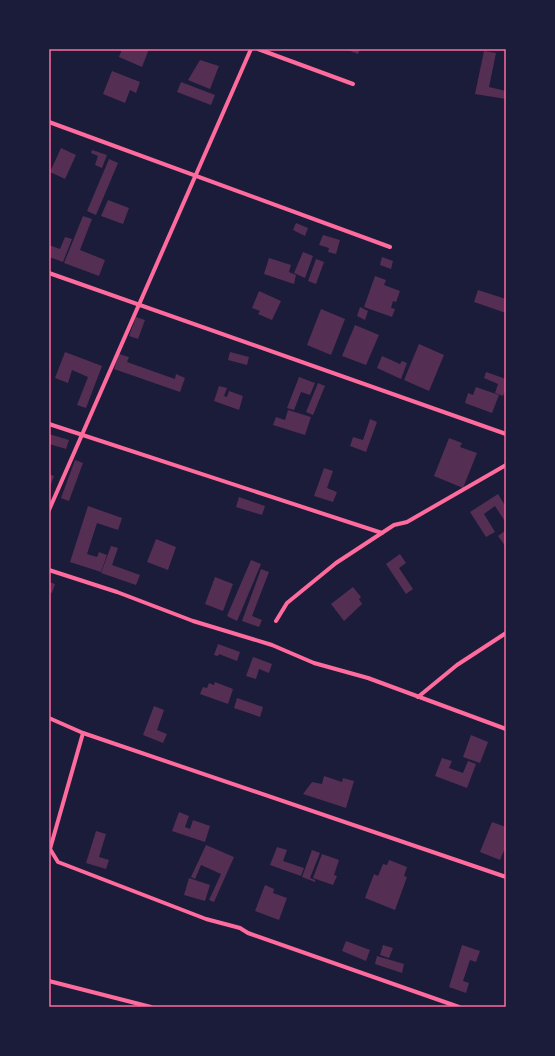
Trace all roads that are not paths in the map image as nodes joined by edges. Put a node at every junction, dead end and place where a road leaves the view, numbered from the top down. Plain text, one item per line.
1 (251, 49) edge
2 (258, 49) edge
3 (353, 84) dead end
4 (49, 122) edge
5 (196, 176) junction
6 (390, 247) dead end
7 (49, 273) edge
8 (139, 305) junction
9 (49, 424) edge
10 (506, 434) edge
11 (83, 436) junction
12 (506, 465) edge
13 (49, 510) edge
14 (382, 533) junction
15 (49, 570) edge
16 (276, 621) dead end
17 (506, 633) edge
18 (418, 697) junction
19 (49, 718) edge
20 (506, 729) edge
21 (84, 733) junction
22 (506, 877) edge
23 (49, 981) edge
24 (151, 1007) edge
25 (459, 1007) edge

1 - 5 street
2 - 3 street
4 - 5 street
5 - 6 street
5 - 8 street
7 - 8 street
8 - 10 street
8 - 11 street
9 - 11 street
11 - 13 street
11 - 14 street
12 - 14 street
14 - 16 street
15 - 18 street
17 - 18 street
18 - 20 street
19 - 21 street
21 - 22 street
21 - 25 street
23 - 24 street

